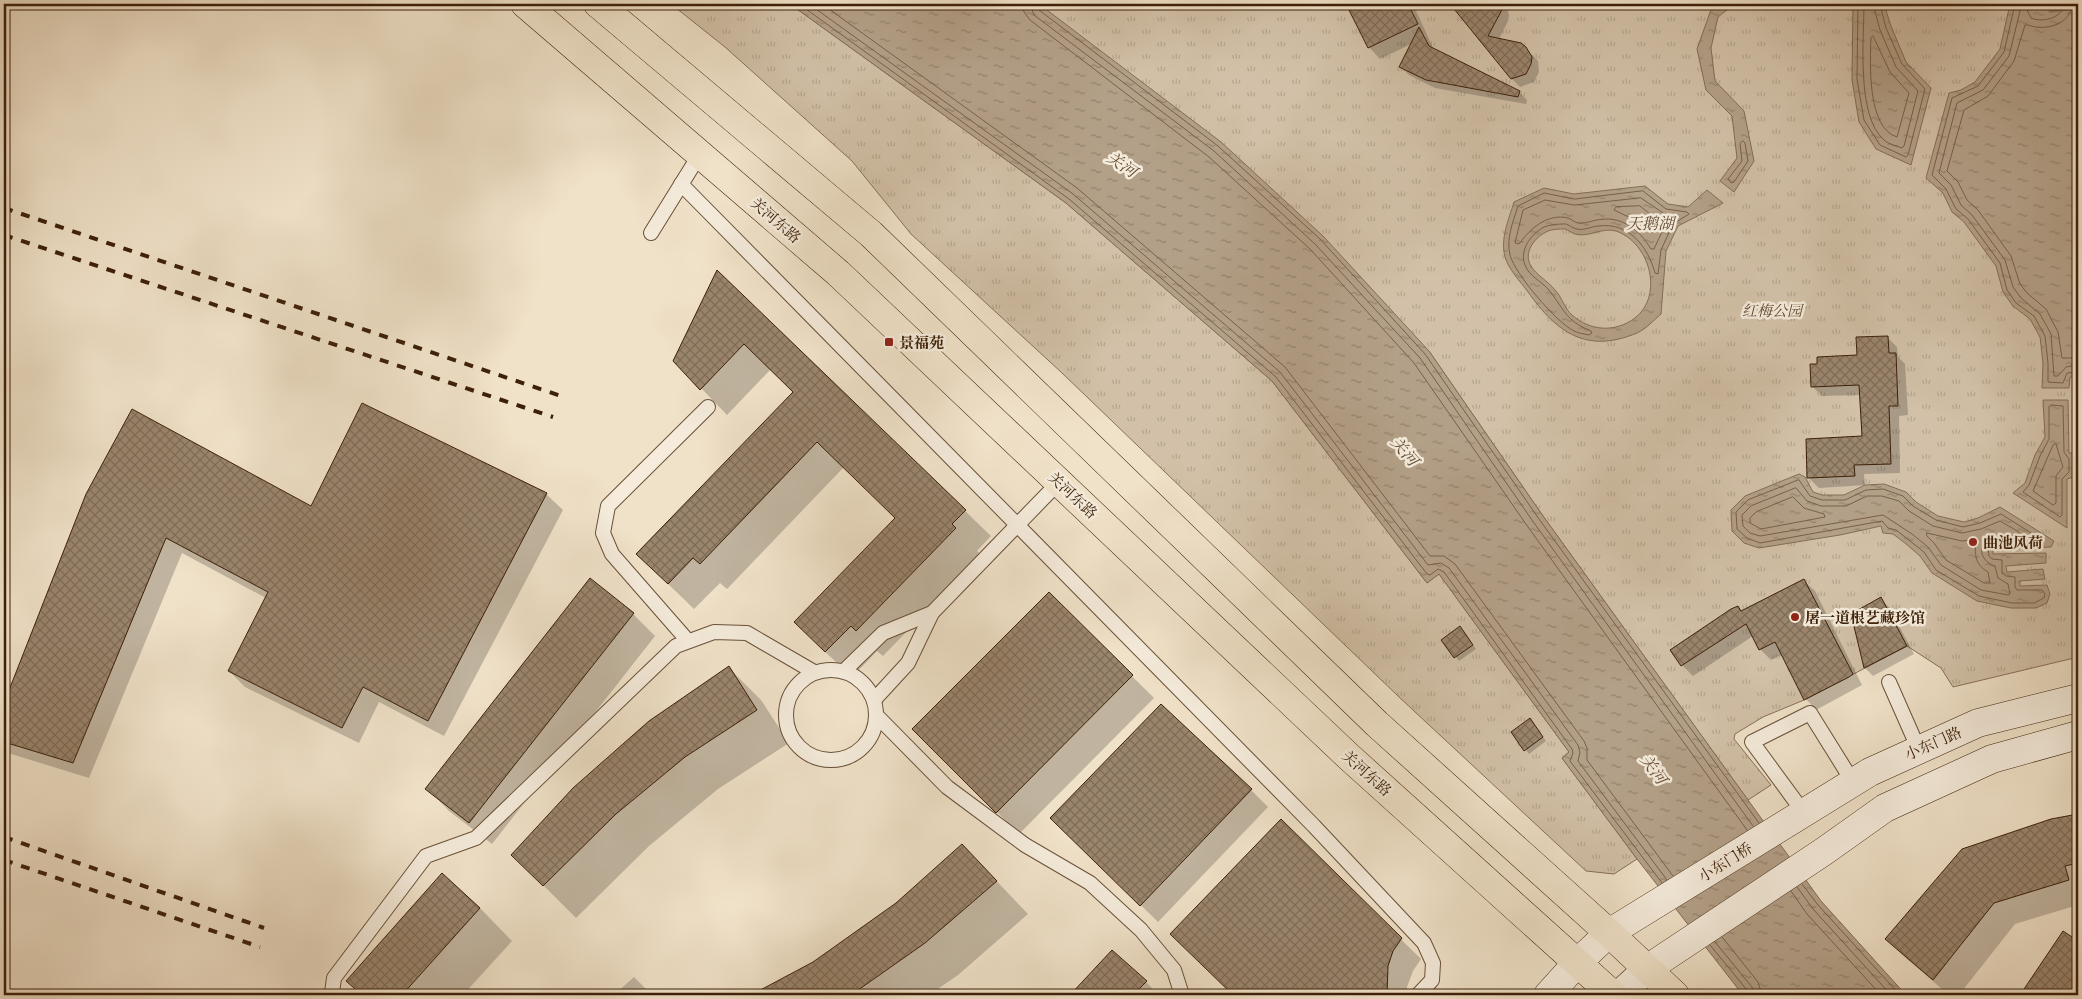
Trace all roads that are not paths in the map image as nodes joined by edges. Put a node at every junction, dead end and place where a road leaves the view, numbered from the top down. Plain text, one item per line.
1 (525, 4) edge
2 (598, 4) edge
3 (700, 154) junction
4 (681, 184) junction
5 (651, 233) dead end
6 (708, 407) dead end
7 (1059, 482) junction
8 (1016, 526) junction
9 (932, 613) junction
10 (688, 641) junction
11 (844, 671) junction
12 (814, 672) junction
13 (1889, 682) dead end
14 (2078, 698) edge
15 (874, 700) junction
16 (876, 714) junction
17 (2078, 735) edge
18 (1918, 750) junction
19 (1853, 782) junction
20 (1801, 814) junction
21 (1609, 933) junction
22 (1577, 963) junction
23 (1647, 969) junction
24 (333, 995) edge
25 (1182, 995) edge
26 (1418, 995) edge
27 (1548, 995) edge
28 (1613, 995) edge
29 (1619, 995) edge
30 (1675, 995) edge

1 - 3 main road, 关河东路
2 - 21 main road
3 - 4 lane
3 - 7 main road, 关河东路
4 - 5 lane
4 - 8 lane
6 - 10 lane
7 - 8 lane
7 - 22 main road, 关河东路
8 - 9 lane
8 - 26 lane
9 - 11 lane
9 - 15 lane
10 - 12 lane
10 - 24 lane
11 - 12 lane
11 - 15 lane
12 - 16 lane
13 - 18 lane
14 - 18 main road, 小东门路
15 - 16 lane
16 - 25 lane
17 - 23 main road
18 - 19 main road, 小东门路
19 - 20 main road, 小东门路
19 - 20 lane
20 - 21 main road, 小东门桥
21 - 22 main road
21 - 23 main road
22 - 27 main road
22 - 28 main road, 关河东路
23 - 29 main road
23 - 30 main road

